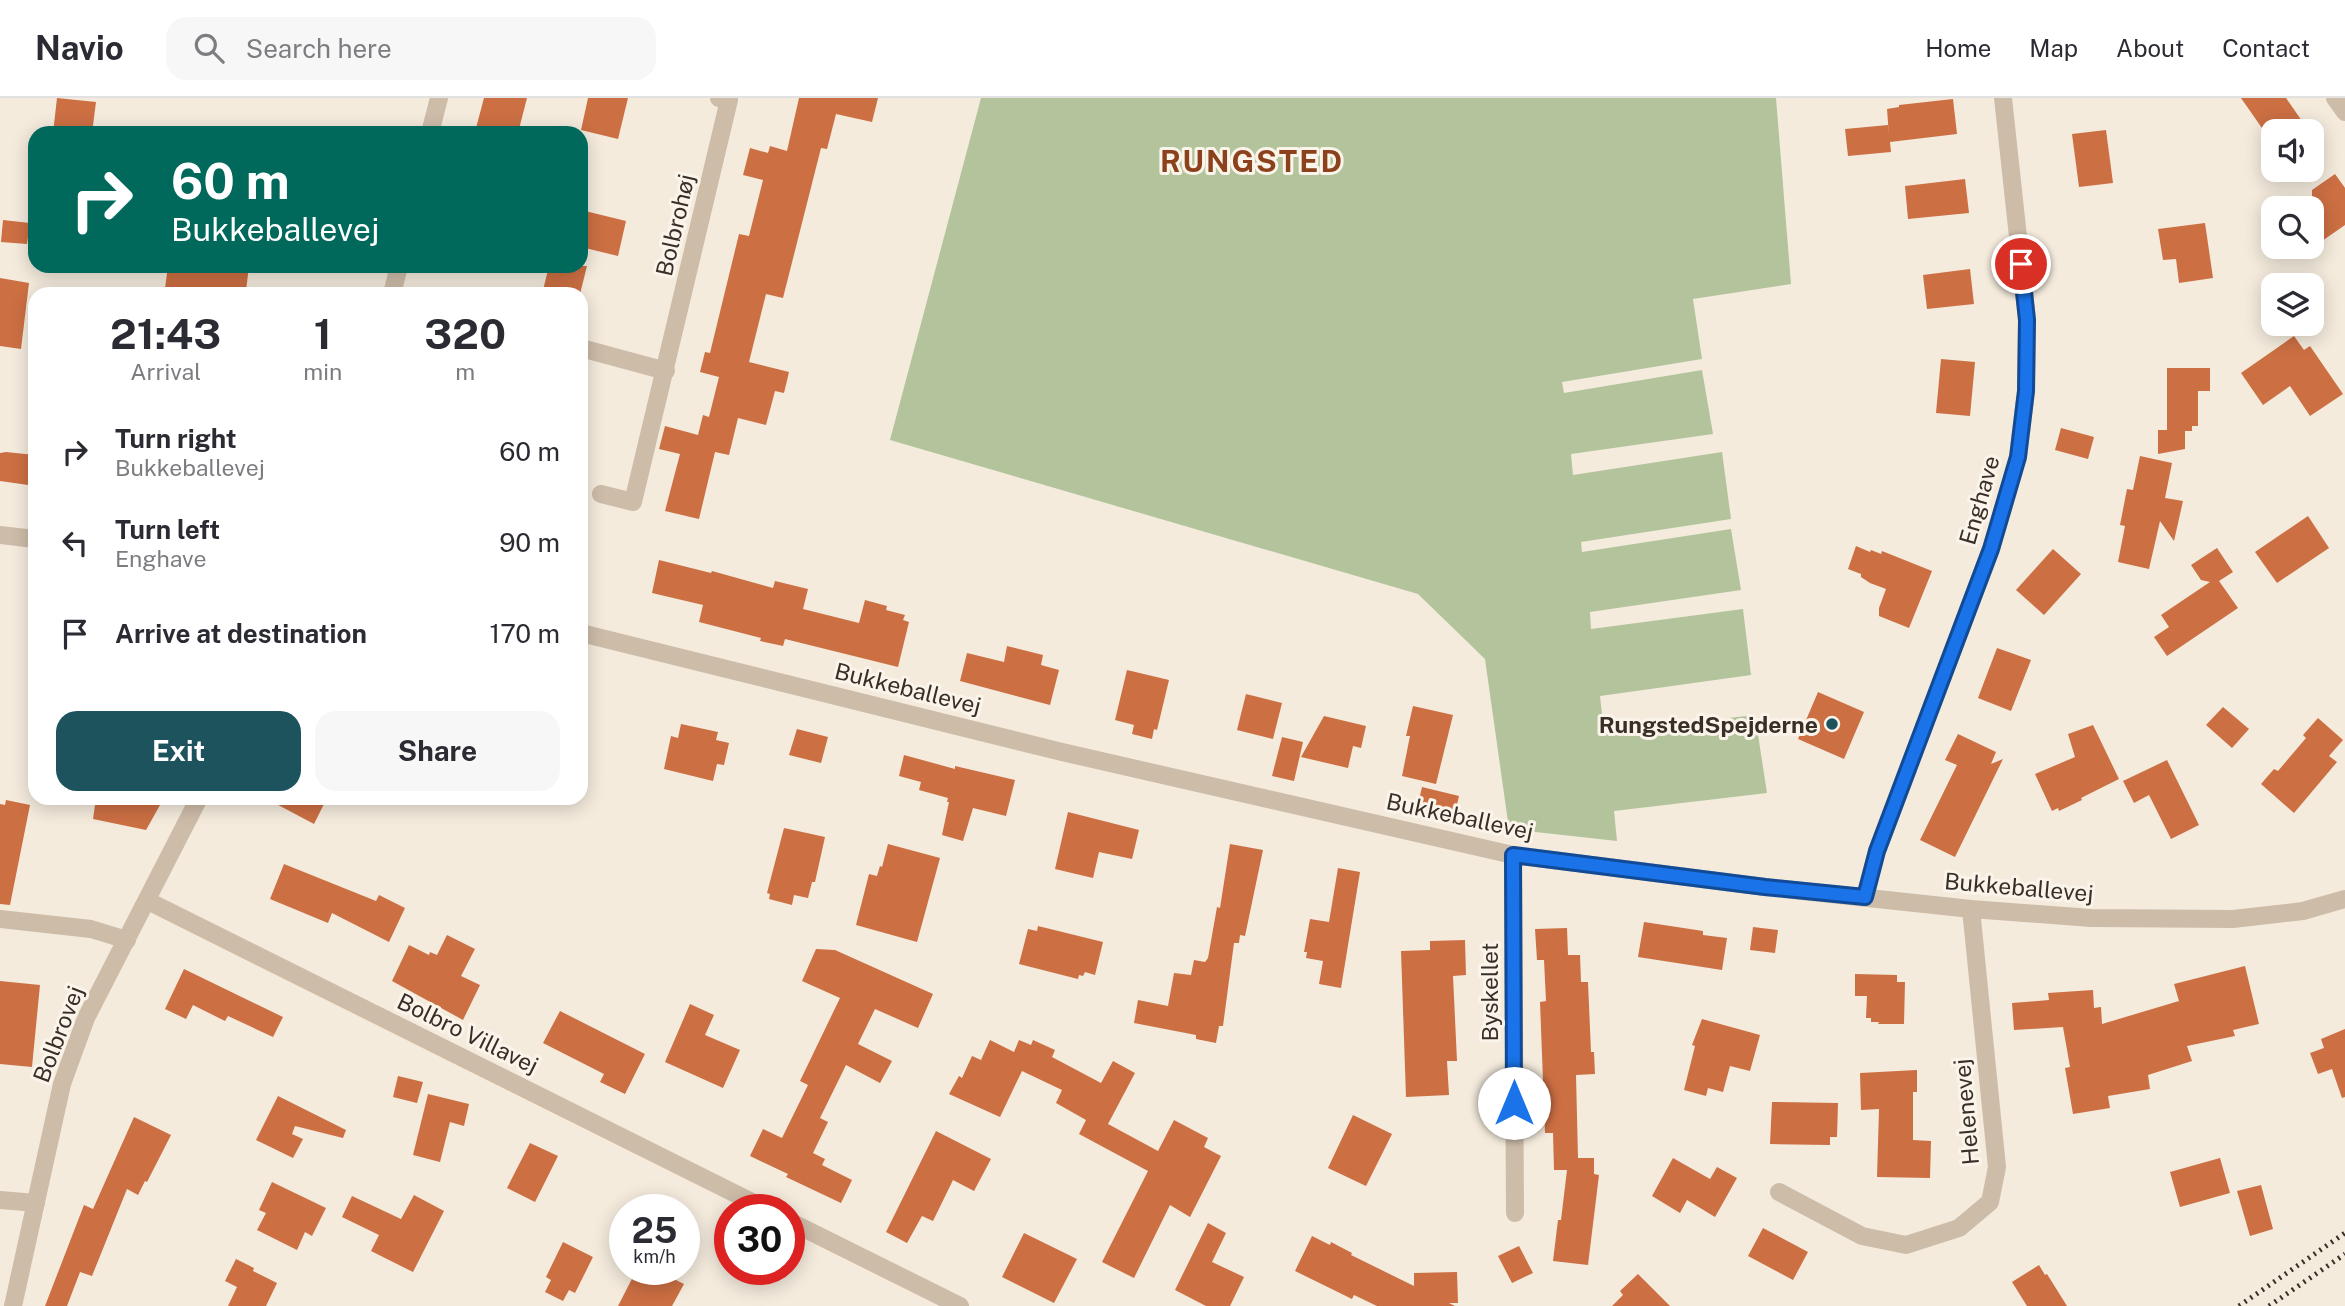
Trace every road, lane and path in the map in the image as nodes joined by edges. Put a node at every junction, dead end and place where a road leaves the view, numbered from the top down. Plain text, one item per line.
1 (439, 98) edge
2 (719, 98) edge
3 (2003, 98) edge
4 (2335, 98) edge
5 (2345, 113) edge
6 (432, 126) edge
7 (588, 350) edge
8 (666, 371) junction
9 (601, 494) dead end
10 (0, 535) edge
11 (28, 538) edge
12 (588, 635) edge
13 (196, 805) edge
14 (1513, 855) junction
15 (1865, 897) junction
16 (2345, 899) edge
17 (148, 901) junction
18 (1971, 909) junction
19 (0, 919) edge
20 (127, 940) junction
21 (1779, 1192) dead end
22 (736, 1194) edge
23 (0, 1200) edge
24 (36, 1203) junction
25 (1515, 1213) dead end
26 (805, 1229) edge
27 (13, 1306) edge
28 (960, 1306) edge

1 - 6 street
2 - 8 street, Bolbrohøj
3 - 15 street, Enghave
4 - 5 street
7 - 8 street
8 - 9 street, Bolbrohøj
10 - 11 street
12 - 14 street, Bukkeballevej
13 - 17 street, Bolbrovej
14 - 15 street, Bukkeballevej
14 - 25 street, Byskellet
15 - 18 street, Bukkeballevej
16 - 18 street, Bukkeballevej
17 - 20 street, Bolbrovej
17 - 22 street, Bolbro Villavej
18 - 21 street, Helenevej
19 - 20 street
20 - 24 street, Bolbrovej
23 - 24 street
24 - 27 street, Bolbrovej
26 - 28 street

